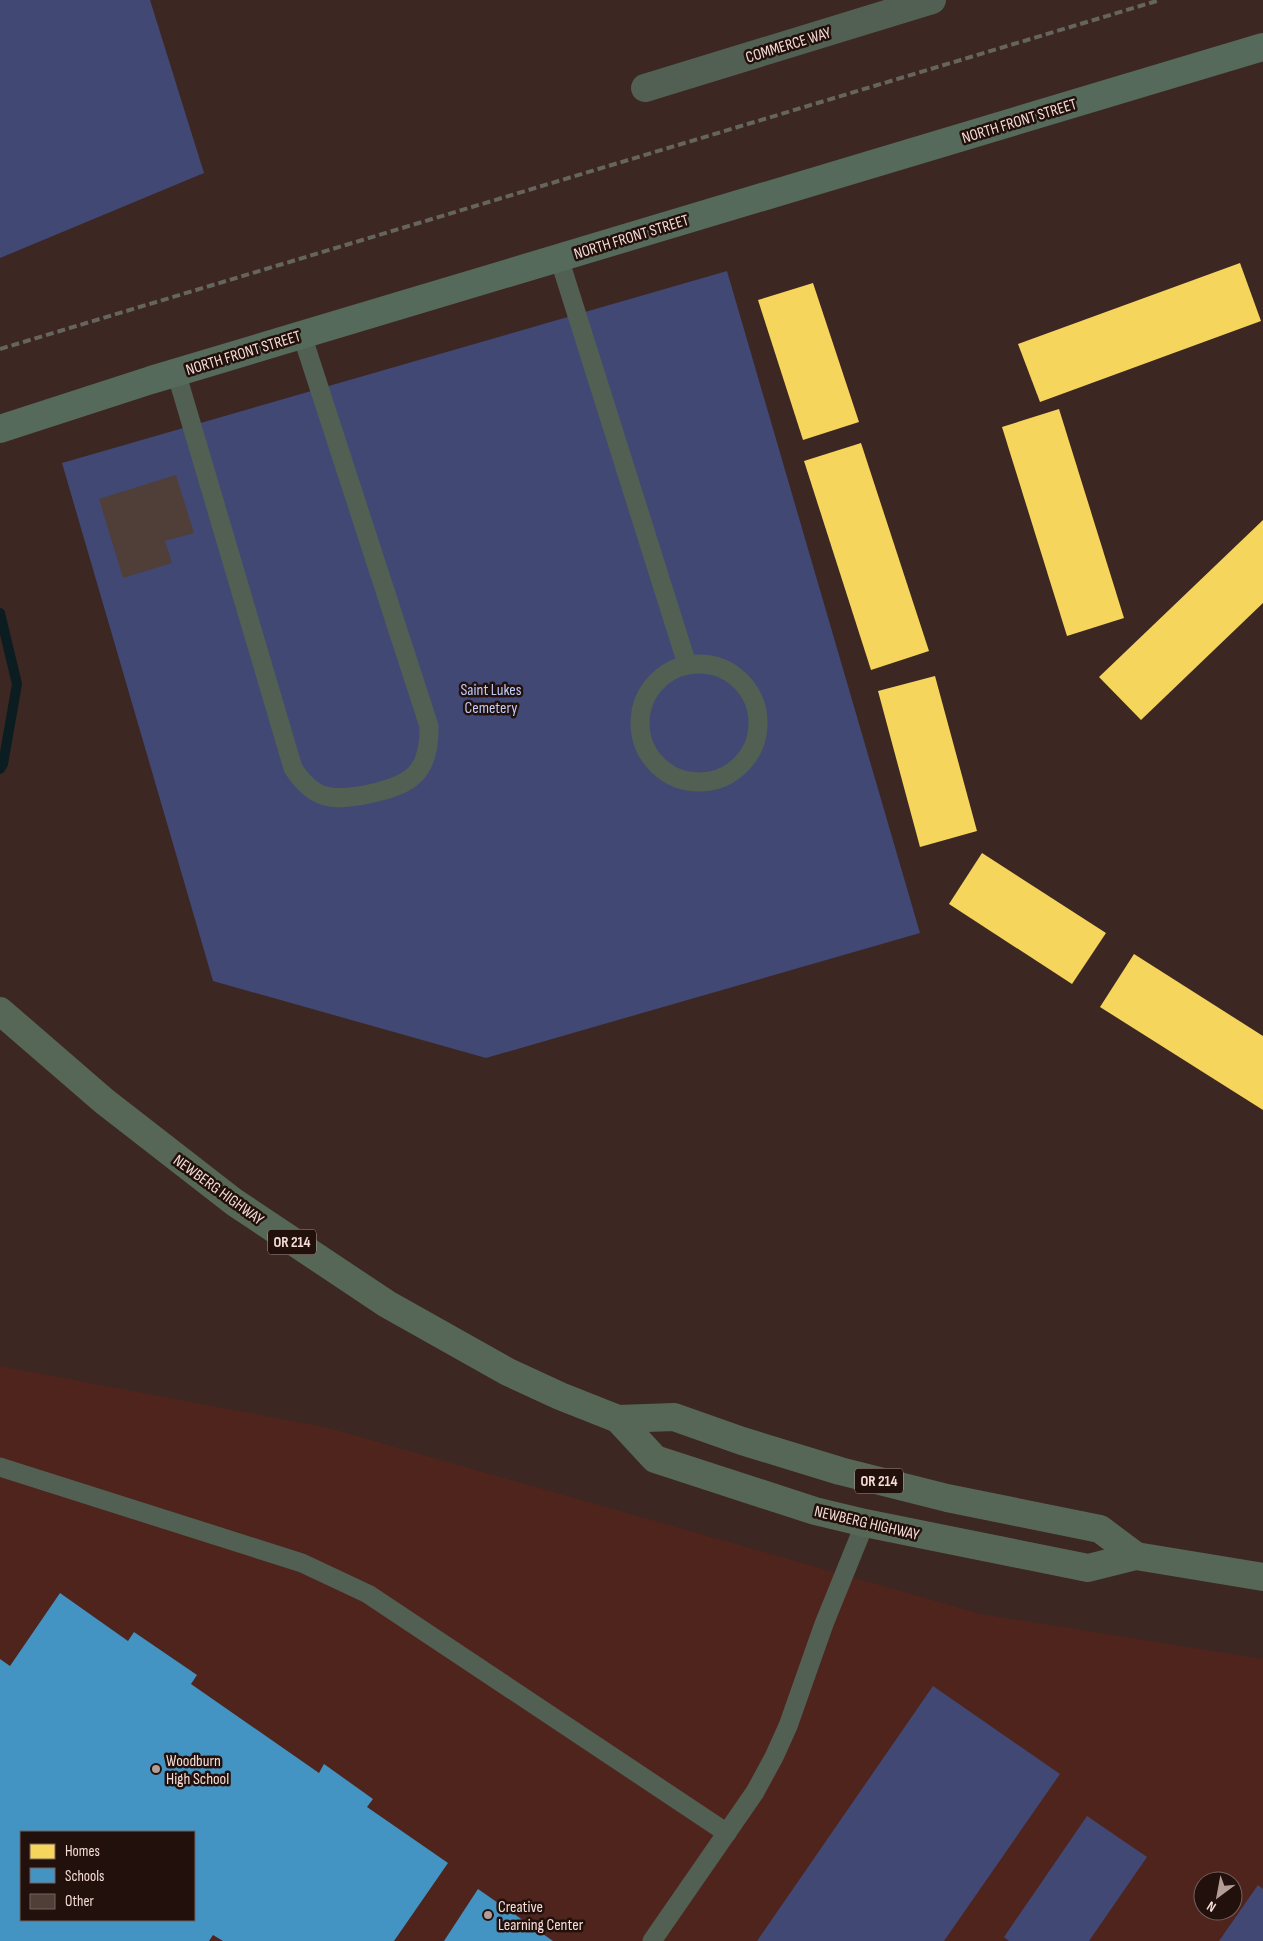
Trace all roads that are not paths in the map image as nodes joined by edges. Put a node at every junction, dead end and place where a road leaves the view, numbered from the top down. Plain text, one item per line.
1 (932, 0) edge
2 (1263, 47) edge
3 (645, 88) dead end
4 (559, 258) junction
5 (302, 335) junction
6 (176, 372) junction
7 (0, 429) edge
8 (687, 664) junction
9 (0, 1011) edge
10 (618, 1420) junction
11 (0, 1467) edge
12 (865, 1523) junction
13 (1136, 1556) junction
14 (1263, 1576) edge
15 (727, 1833) junction
16 (652, 1941) edge

1 - 3 street, COMMERCE WAY
2 - 4 main road, NORTH FRONT STREET
4 - 5 main road, NORTH FRONT STREET
4 - 8 lane
5 - 6 main road, NORTH FRONT STREET
5 - 6 lane
6 - 7 main road, NORTH FRONT STREET
8 - 8 lane
9 - 10 main road, NEWBERG HIGHWAY / OR 214
10 - 12 main road, NEWBERG HIGHWAY / OR 214
10 - 13 main road, NEWBERG HIGHWAY / OR 214
11 - 15 lane
12 - 13 main road, NEWBERG HIGHWAY / OR 214
12 - 15 lane
13 - 14 main road, NEWBERG HIGHWAY / OR 214
15 - 16 lane

